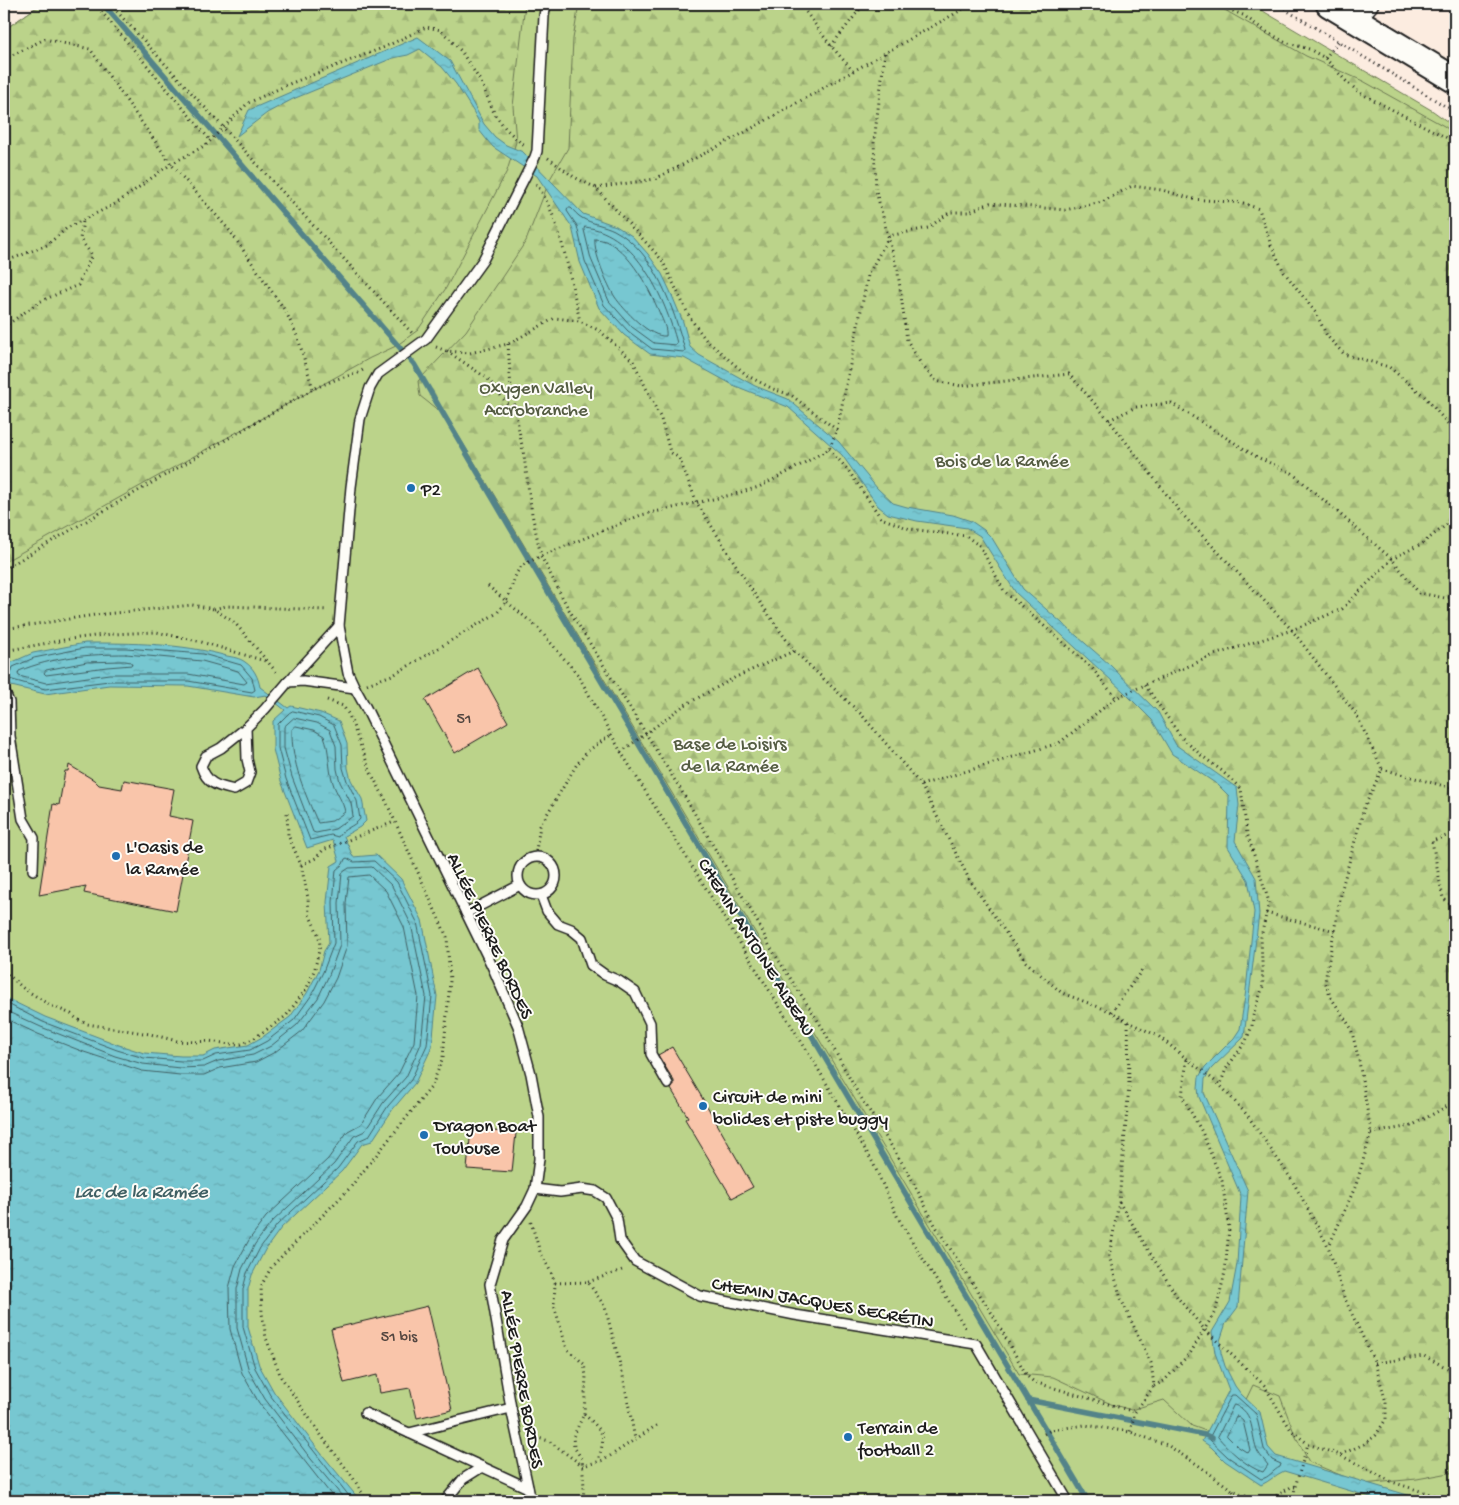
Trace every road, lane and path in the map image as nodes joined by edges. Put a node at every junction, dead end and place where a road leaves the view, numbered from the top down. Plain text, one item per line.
1 (95, 4) edge
2 (110, 4) edge
3 (546, 4) edge
4 (800, 4) edge
5 (864, 4) edge
6 (972, 4) edge
7 (1214, 4) edge
8 (1276, 4) edge
9 (1329, 4) edge
10 (1362, 12) edge
11 (1339, 41) junction
12 (831, 46) junction
13 (885, 53) junction
14 (1325, 58) junction
15 (4, 59) edge
16 (853, 71) junction
17 (1455, 80) edge
18 (1455, 112) edge
19 (222, 129) junction
20 (211, 139) junction
21 (1455, 142) edge
22 (536, 154) junction
23 (171, 164) junction
24 (526, 174) junction
25 (596, 188) junction
26 (83, 220) junction
27 (889, 236) junction
28 (4, 262) edge
29 (580, 321) junction
30 (4, 327) edge
31 (426, 339) junction
32 (508, 344) junction
33 (446, 351) junction
34 (358, 373) dead end
35 (313, 389) junction
36 (516, 415) junction
37 (1109, 420) junction
38 (836, 432) junction
39 (1455, 432) edge
40 (829, 449) junction
41 (697, 502) junction
42 (1455, 518) edge
43 (541, 556) junction
44 (1392, 559) junction
45 (4, 569) edge
46 (488, 586) dead end
47 (1455, 598) edge
48 (506, 602) junction
49 (214, 609) junction
50 (340, 612) junction
51 (339, 626) junction
52 (4, 629) edge
53 (1292, 630) junction
54 (4, 651) edge
55 (794, 652) junction
56 (266, 661) junction
57 (288, 682) junction
58 (1145, 685) junction
59 (355, 688) junction
60 (4, 691) edge
61 (322, 698) dead end
62 (1116, 698) junction
63 (246, 728) junction
64 (646, 734) junction
65 (611, 735) junction
66 (621, 752) junction
67 (1382, 770) junction
68 (921, 785) junction
69 (1455, 789) edge
70 (287, 812) dead end
71 (394, 822) junction
72 (1455, 833) edge
73 (535, 856) junction
74 (301, 866) junction
75 (33, 870) dead end
76 (520, 885) junction
77 (541, 895) junction
78 (1455, 908) edge
79 (466, 913) junction
80 (1266, 913) junction
81 (1335, 931) junction
82 (1144, 967) dead end
83 (4, 972) edge
84 (1112, 1012) junction
85 (1128, 1022) junction
86 (1187, 1058) junction
87 (668, 1084) dead end
88 (1220, 1085) junction
89 (1455, 1102) edge
90 (1371, 1133) junction
91 (535, 1189) junction
92 (1119, 1202) junction
93 (527, 1206) junction
94 (1328, 1246) junction
95 (634, 1262) junction
96 (588, 1282) junction
97 (555, 1283) junction
98 (1205, 1330) junction
99 (976, 1344) junction
100 (1376, 1363) junction
101 (1455, 1372) edge
102 (1154, 1386) junction
103 (511, 1408) junction
104 (1135, 1412) junction
105 (365, 1413) dead end
106 (584, 1414) junction
107 (658, 1425) dead end
108 (1051, 1430) dead end
109 (1130, 1432) junction
110 (409, 1433) junction
111 (516, 1433) junction
112 (635, 1439) junction
113 (1308, 1444) junction
114 (1340, 1455) junction
115 (598, 1461) junction
116 (583, 1466) junction
117 (482, 1467) junction
118 (1295, 1487) junction
119 (528, 1488) junction
120 (1232, 1490) junction
121 (367, 1501) edge
122 (445, 1501) edge
123 (531, 1501) edge
124 (583, 1501) edge
125 (1068, 1501) edge
126 (1239, 1501) edge
127 (1261, 1501) edge
128 (1268, 1501) edge
129 (1293, 1501) edge
130 (1452, 1501) edge

1 - 20 path
2 - 19 path
3 - 22 lane
4 - 12 path
5 - 12 path
6 - 13 path
7 - 14 path
8 - 11 path
9 - 10 main road
10 - 17 main road
11 - 14 path
11 - 18 path
12 - 16 path
13 - 16 path
13 - 27 path
14 - 21 path
15 - 23 path
16 - 25 path
19 - 20 path
19 - 22 path
19 - 31 path
20 - 23 path
22 - 24 lane, ALLÉE PIERRE BORDES
22 - 25 path
23 - 26 path
23 - 35 path
24 - 29 path
24 - 31 lane, ALLÉE PIERRE BORDES
25 - 38 path
26 - 28 path
26 - 30 path
27 - 37 path
27 - 38 path
27 - 39 path
29 - 32 path
29 - 41 path
31 - 33 path
31 - 50 lane, ALLÉE PIERRE BORDES
32 - 33 path
32 - 36 path
33 - 36 path
34 - 35 path
35 - 45 path
36 - 43 path
37 - 44 path
37 - 53 path
38 - 40 path
40 - 41 path
40 - 62 path
41 - 43 path
41 - 55 path
42 - 44 path
43 - 48 path
43 - 64 path
44 - 47 path
44 - 53 path
46 - 48 path, CHEMIN ANTOINE ALBEAU
48 - 59 path
48 - 65 path, CHEMIN ANTOINE ALBEAU
49 - 50 path
49 - 52 path
49 - 56 path
50 - 51 lane, ALLÉE PIERRE BORDES
51 - 57 lane
51 - 59 lane, ALLÉE PIERRE BORDES
53 - 58 path
53 - 67 path
54 - 56 path
55 - 64 path
55 - 68 path
56 - 57 path
57 - 59 lane
57 - 63 lane
58 - 62 path
58 - 80 path
59 - 79 lane, ALLÉE PIERRE BORDES
60 - 75 lane
61 - 71 path
62 - 68 path
63 - 63 lane
64 - 66 path
64 - 104 path
65 - 66 path, CHEMIN ANTOINE ALBEAU
65 - 73 path
66 - 99 path, CHEMIN ANTOINE ALBEAU
67 - 69 path
67 - 81 path
68 - 84 path
70 - 74 path
71 - 74 path
71 - 121 path
72 - 78 path
73 - 76 lane
73 - 77 lane
74 - 83 path
76 - 77 lane
76 - 79 lane
77 - 87 lane
79 - 91 lane, ALLÉE PIERRE BORDES
80 - 81 path
80 - 88 path
81 - 90 path
82 - 84 path
84 - 85 path
85 - 86 path
85 - 92 path
86 - 88 path
86 - 98 path
88 - 94 path
89 - 90 path
90 - 94 path
91 - 93 lane, ALLÉE PIERRE BORDES
91 - 95 lane
92 - 98 path
92 - 102 path
93 - 97 path
93 - 103 lane, ALLÉE PIERRE BORDES
94 - 100 path
95 - 96 path
95 - 99 lane, CHEMIN JACQUES SECRÉTIN
96 - 97 path
96 - 112 path
97 - 106 path
98 - 102 path
98 - 113 path
99 - 125 lane
100 - 101 path
100 - 114 path
102 - 104 path
103 - 110 lane
103 - 111 lane, ALLÉE PIERRE BORDES
104 - 109 path
105 - 110 lane
106 - 115 path
106 - 116 path
107 - 112 path
108 - 109 path
109 - 120 path
110 - 117 lane
111 - 116 path
111 - 119 lane, ALLÉE PIERRE BORDES
112 - 115 path
113 - 114 path
113 - 118 path
114 - 130 path
115 - 116 path
116 - 124 path
117 - 119 lane
117 - 122 lane
118 - 128 path
118 - 129 path
119 - 123 lane, ALLÉE PIERRE BORDES
120 - 126 path
120 - 127 path

